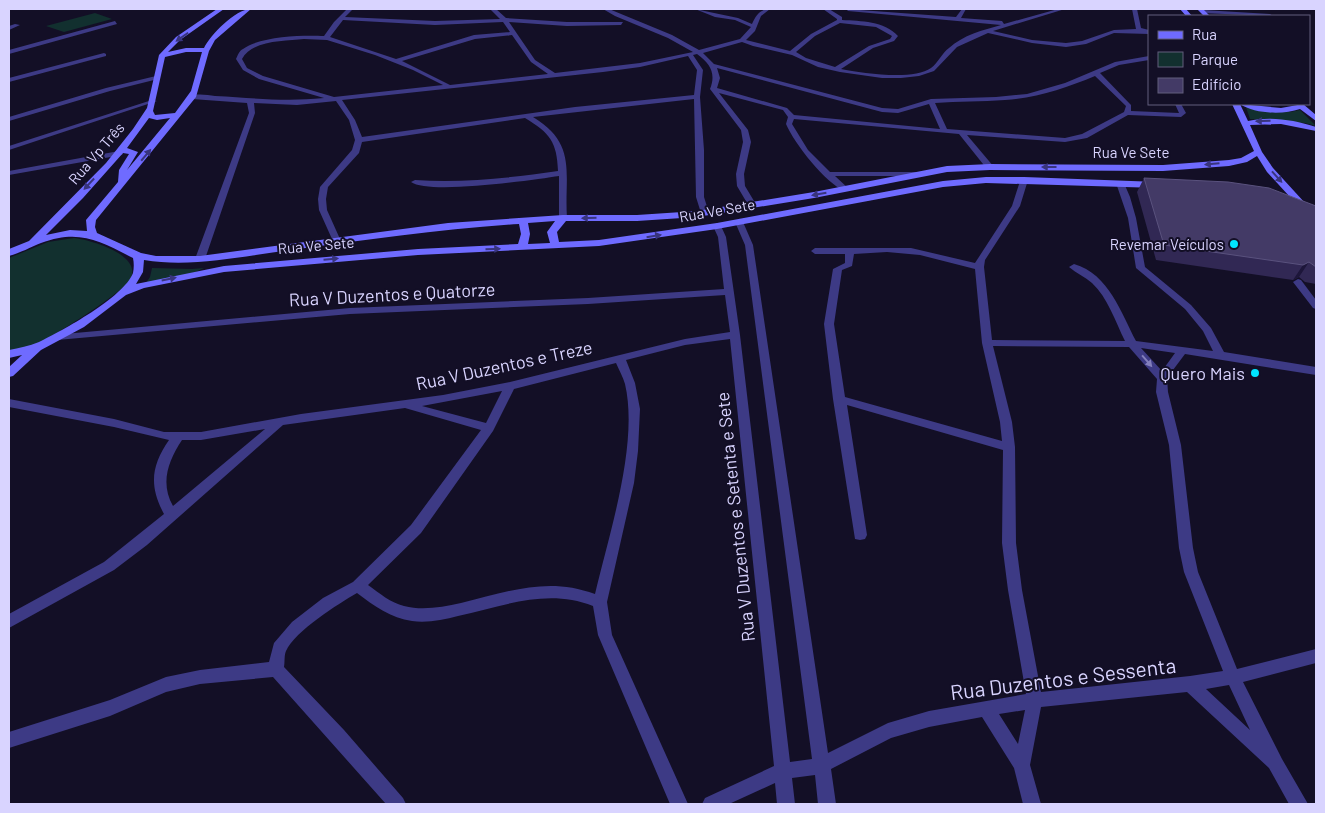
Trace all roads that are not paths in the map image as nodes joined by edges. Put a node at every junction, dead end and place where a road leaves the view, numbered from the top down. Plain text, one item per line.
1 (221, 9) edge
2 (248, 9) edge
3 (350, 9) edge
4 (493, 9) edge
5 (605, 9) edge
6 (698, 9) edge
7 (768, 9) edge
8 (826, 9) edge
9 (848, 9) edge
10 (964, 9) edge
11 (1063, 9) edge
12 (1134, 9) edge
13 (890, 11) edge
14 (761, 12) junction
15 (1203, 12) edge
16 (753, 15) dead end
17 (1250, 15) edge
18 (744, 17) dead end
19 (343, 18) junction
20 (736, 19) junction
21 (505, 20) junction
22 (957, 20) junction
23 (839, 22) junction
24 (114, 23) dead end
25 (621, 23) dead end
26 (1011, 24) junction
27 (17, 26) dead end
28 (753, 26) junction
29 (9, 28) edge
30 (1140, 30) junction
31 (987, 31) junction
32 (1148, 32) edge
33 (512, 33) junction
34 (326, 38) junction
35 (742, 40) junction
36 (206, 50) junction
37 (9, 52) edge
38 (698, 53) junction
39 (794, 53) junction
40 (690, 54) junction
41 (104, 55) dead end
42 (161, 56) junction
43 (1148, 58) edge
44 (395, 61) junction
45 (533, 61) junction
46 (712, 65) junction
47 (836, 69) junction
48 (1096, 73) junction
49 (429, 74) junction
50 (553, 75) junction
51 (531, 77) junction
52 (156, 78) junction
53 (9, 80) edge
54 (450, 87) junction
55 (713, 89) junction
56 (420, 90) junction
57 (192, 96) junction
58 (697, 97) junction
59 (339, 100) junction
60 (154, 101) junction
61 (931, 101) junction
62 (250, 102) junction
63 (271, 104) junction
64 (1179, 105) edge
65 (1236, 105) edge
66 (1250, 105) edge
67 (1301, 105) edge
68 (150, 111) junction
69 (252, 113) junction
70 (1126, 113) junction
71 (178, 115) junction
72 (526, 116) junction
73 (792, 117) junction
74 (9, 119) edge
75 (1316, 119) edge
76 (1245, 124) junction
77 (1316, 129) edge
78 (945, 132) junction
79 (962, 133) junction
80 (359, 140) junction
81 (9, 148) edge
82 (120, 152) junction
83 (1258, 152) junction
84 (87, 160) junction
85 (107, 165) junction
86 (990, 167) junction
87 (1123, 168) junction
88 (929, 171) junction
89 (9, 173) edge
90 (561, 173) junction
91 (828, 174) junction
92 (918, 174) junction
93 (1024, 180) junction
94 (415, 182) dead end
95 (122, 183) junction
96 (1125, 183) junction
97 (944, 184) junction
98 (1170, 186) edge
99 (845, 189) junction
100 (753, 206) junction
101 (1289, 207) edge
102 (705, 213) junction
103 (563, 218) junction
104 (1315, 219) edge
105 (522, 221) junction
106 (739, 222) junction
107 (717, 226) junction
108 (93, 235) junction
109 (336, 239) junction
110 (32, 243) junction
111 (290, 246) junction
112 (557, 246) junction
113 (521, 248) junction
114 (815, 252) dead end
115 (9, 253) edge
116 (850, 253) junction
117 (138, 256) junction
118 (200, 258) junction
119 (832, 261) junction
120 (284, 263) junction
121 (979, 267) junction
122 (1074, 267) dead end
123 (1298, 282) dead end
124 (729, 292) junction
125 (123, 293) junction
126 (1316, 306) edge
127 (735, 335) junction
128 (57, 337) junction
129 (987, 343) junction
130 (1132, 344) junction
131 (41, 345) junction
132 (1183, 350) junction
133 (9, 354) edge
134 (1220, 355) junction
135 (620, 359) junction
136 (1316, 371) edge
137 (9, 373) edge
138 (1162, 378) junction
139 (510, 386) junction
140 (839, 399) junction
141 (9, 403) edge
142 (403, 405) junction
143 (280, 422) junction
144 (489, 428) junction
145 (177, 438) junction
146 (1009, 447) junction
147 (171, 514) junction
148 (860, 536) dead end
149 (358, 586) junction
150 (600, 602) junction
151 (9, 621) edge
152 (1316, 656) edge
153 (276, 669) junction
154 (1233, 677) junction
155 (1190, 684) junction
156 (1035, 700) junction
157 (986, 708) junction
158 (9, 740) edge
159 (1022, 765) junction
160 (820, 766) junction
161 (1276, 766) junction
162 (781, 771) junction
163 (397, 804) edge
164 (679, 804) edge
165 (711, 804) edge
166 (786, 804) edge
167 (827, 804) edge
168 (1032, 804) edge
169 (1298, 804) edge

1 -> 42 main road
2 - 36 main road
3 - 19 street
4 - 21 street
5 - 38 street
6 - 20 street
7 - 14 street
8 - 23 street
9 - 13 street
10 - 22 street
11 - 26 street
12 - 30 street
13 - 22 street
14 - 16 street
14 - 28 street
15 - 17 street
18 - 20 street
19 - 21 street
19 - 34 street
20 - 28 street
21 - 25 street
21 - 33 street
22 - 26 street
23 - 39 street
23 - 47 street
24 - 37 street
26 - 31 street
27 - 29 street
28 - 35 street
30 - 31 street
30 - 32 street
31 - 47 street
33 - 44 street
33 - 45 street
34 - 44 street
34 - 59 street
35 - 38 street
35 - 39 street
36 - 42 main road
36 - 57 main road
38 - 40 street
38 - 46 street
39 - 47 street
40 - 50 street
40 - 58 street
41 - 53 street
42 - 52 main road, Rua Vp Três
43 - 48 street
44 - 49 street
45 - 50 street
45 - 51 street
46 - 55 street
46 - 61 street
48 - 61 street
48 - 70 street
49 - 54 street
49 - 56 street
50 - 51 street
51 - 54 street
52 - 60 main road, Rua Vp Três
52 - 74 street
54 - 56 street
55 - 73 street
55 - 100 street
56 - 59 street
57 - 62 street
57 - 71 main road
58 - 72 street
58 - 102 street
59 - 63 street
59 - 80 street
60 - 68 main road, Rua Vp Três
60 - 81 street
61 - 78 street
62 - 63 street
62 - 69 street
63 - 69 street
64 - 70 street
65 - 76 main road
66 - 67 main road
67 - 75 main road
68 - 71 main road
68 - 82 main road, Rua Vp Três
69 - 118 street
70 - 79 street
95 -> 71 main road
72 - 80 street
72 - 90 street
73 - 78 street
73 - 91 street
77 -> 76 main road
76 - 83 main road
78 - 79 street
79 - 86 street
80 - 109 street
82 - 84 street
82 - 85 main road, Rua Vp Três
82 - 95 main road
83 -> 87 main road, Rua Ve Sete
83 -> 104 main road
84 - 85 street
84 - 89 street
85 -> 110 main road, Rua Vp Três
87 -> 86 main road, Rua Ve Sete
86 - 88 main road, Rua Ve Sete
87 - 96 main road
88 - 92 main road, Rua Ve Sete
88 - 97 main road
90 - 94 street
90 - 103 street
91 - 92 street
91 - 99 street
92 - 99 main road, Rua Ve Sete
93 - 96 main road, Rua Ve Sete
93 - 97 main road, Rua Ve Sete
93 - 121 street
95 - 108 main road
96 - 98 main road, Rua Ve Sete
96 - 134 street
97 - 106 main road, Rua Ve Sete
99 -> 100 main road, Rua Ve Sete
100 - 102 main road, Rua Ve Sete
101 - 104 main road
102 -> 103 main road, Rua Ve Sete
103 - 105 main road, Rua Ve Sete
103 - 112 main road
105 - 109 main road, Rua Ve Sete
105 - 113 main road
106 - 107 main road, Rua Ve Sete
106 - 160 street
112 -> 107 main road, Rua Ve Sete
107 - 124 street, Rua V Duzentos e Setenta e Sete
108 - 110 main road
108 - 117 main road, Rua Ve Sete
109 - 111 main road, Rua Ve Sete
110 - 115 main road
111 - 118 main road, Rua Ve Sete
111 - 120 main road
112 - 113 main road, Rua Ve Sete
120 -> 113 main road, Rua Ve Sete
114 - 119 street
116 - 119 street
116 - 119 street
116 - 121 street
117 - 118 main road, Rua Ve Sete
117 - 125 main road
119 - 140 street
125 -> 120 main road, Rua Ve Sete
121 - 129 street
122 - 130 street
123 - 126 street
124 - 127 street, Rua V Duzentos e Setenta e Sete
124 - 128 street, Rua V Duzentos e Quatorze
125 - 128 main road
127 - 135 street, Rua V Duzentos e Treze
127 - 162 street, Rua V Duzentos e Setenta e Sete
128 - 131 main road
129 - 130 street
129 - 146 street
130 - 132 street
130 -> 138 street
131 - 133 main road
131 - 137 main road
132 - 134 street
132 - 138 street
134 - 136 street
135 - 139 street, Rua V Duzentos e Treze
135 - 150 street
138 - 154 street
139 - 142 street, Rua V Duzentos e Treze
139 - 144 street
140 - 146 street
140 - 148 street
141 - 145 street, Rua V Duzentos e Treze
142 - 143 street, Rua V Duzentos e Treze
142 - 144 street
143 - 145 street, Rua V Duzentos e Treze
143 - 147 street
144 - 149 street
145 - 147 street
146 - 156 street
147 - 151 street
149 - 150 street
149 - 153 street
150 - 164 street
152 - 154 street, Rua Duzentos e Sessenta
153 - 158 street
153 - 163 street
154 - 155 street, Rua Duzentos e Sessenta
154 - 161 street
155 - 156 street, Rua Duzentos e Sessenta
155 - 161 street
156 - 157 street, Rua Duzentos e Sessenta
156 - 159 street
157 - 159 street
157 - 160 street, Rua Duzentos e Sessenta
159 - 168 street
160 - 162 street, Rua Duzentos e Sessenta
160 - 167 street
161 - 169 street
162 - 165 street, Rua Duzentos e Sessenta
162 - 166 street, Rua V Duzentos e Setenta e Sete

